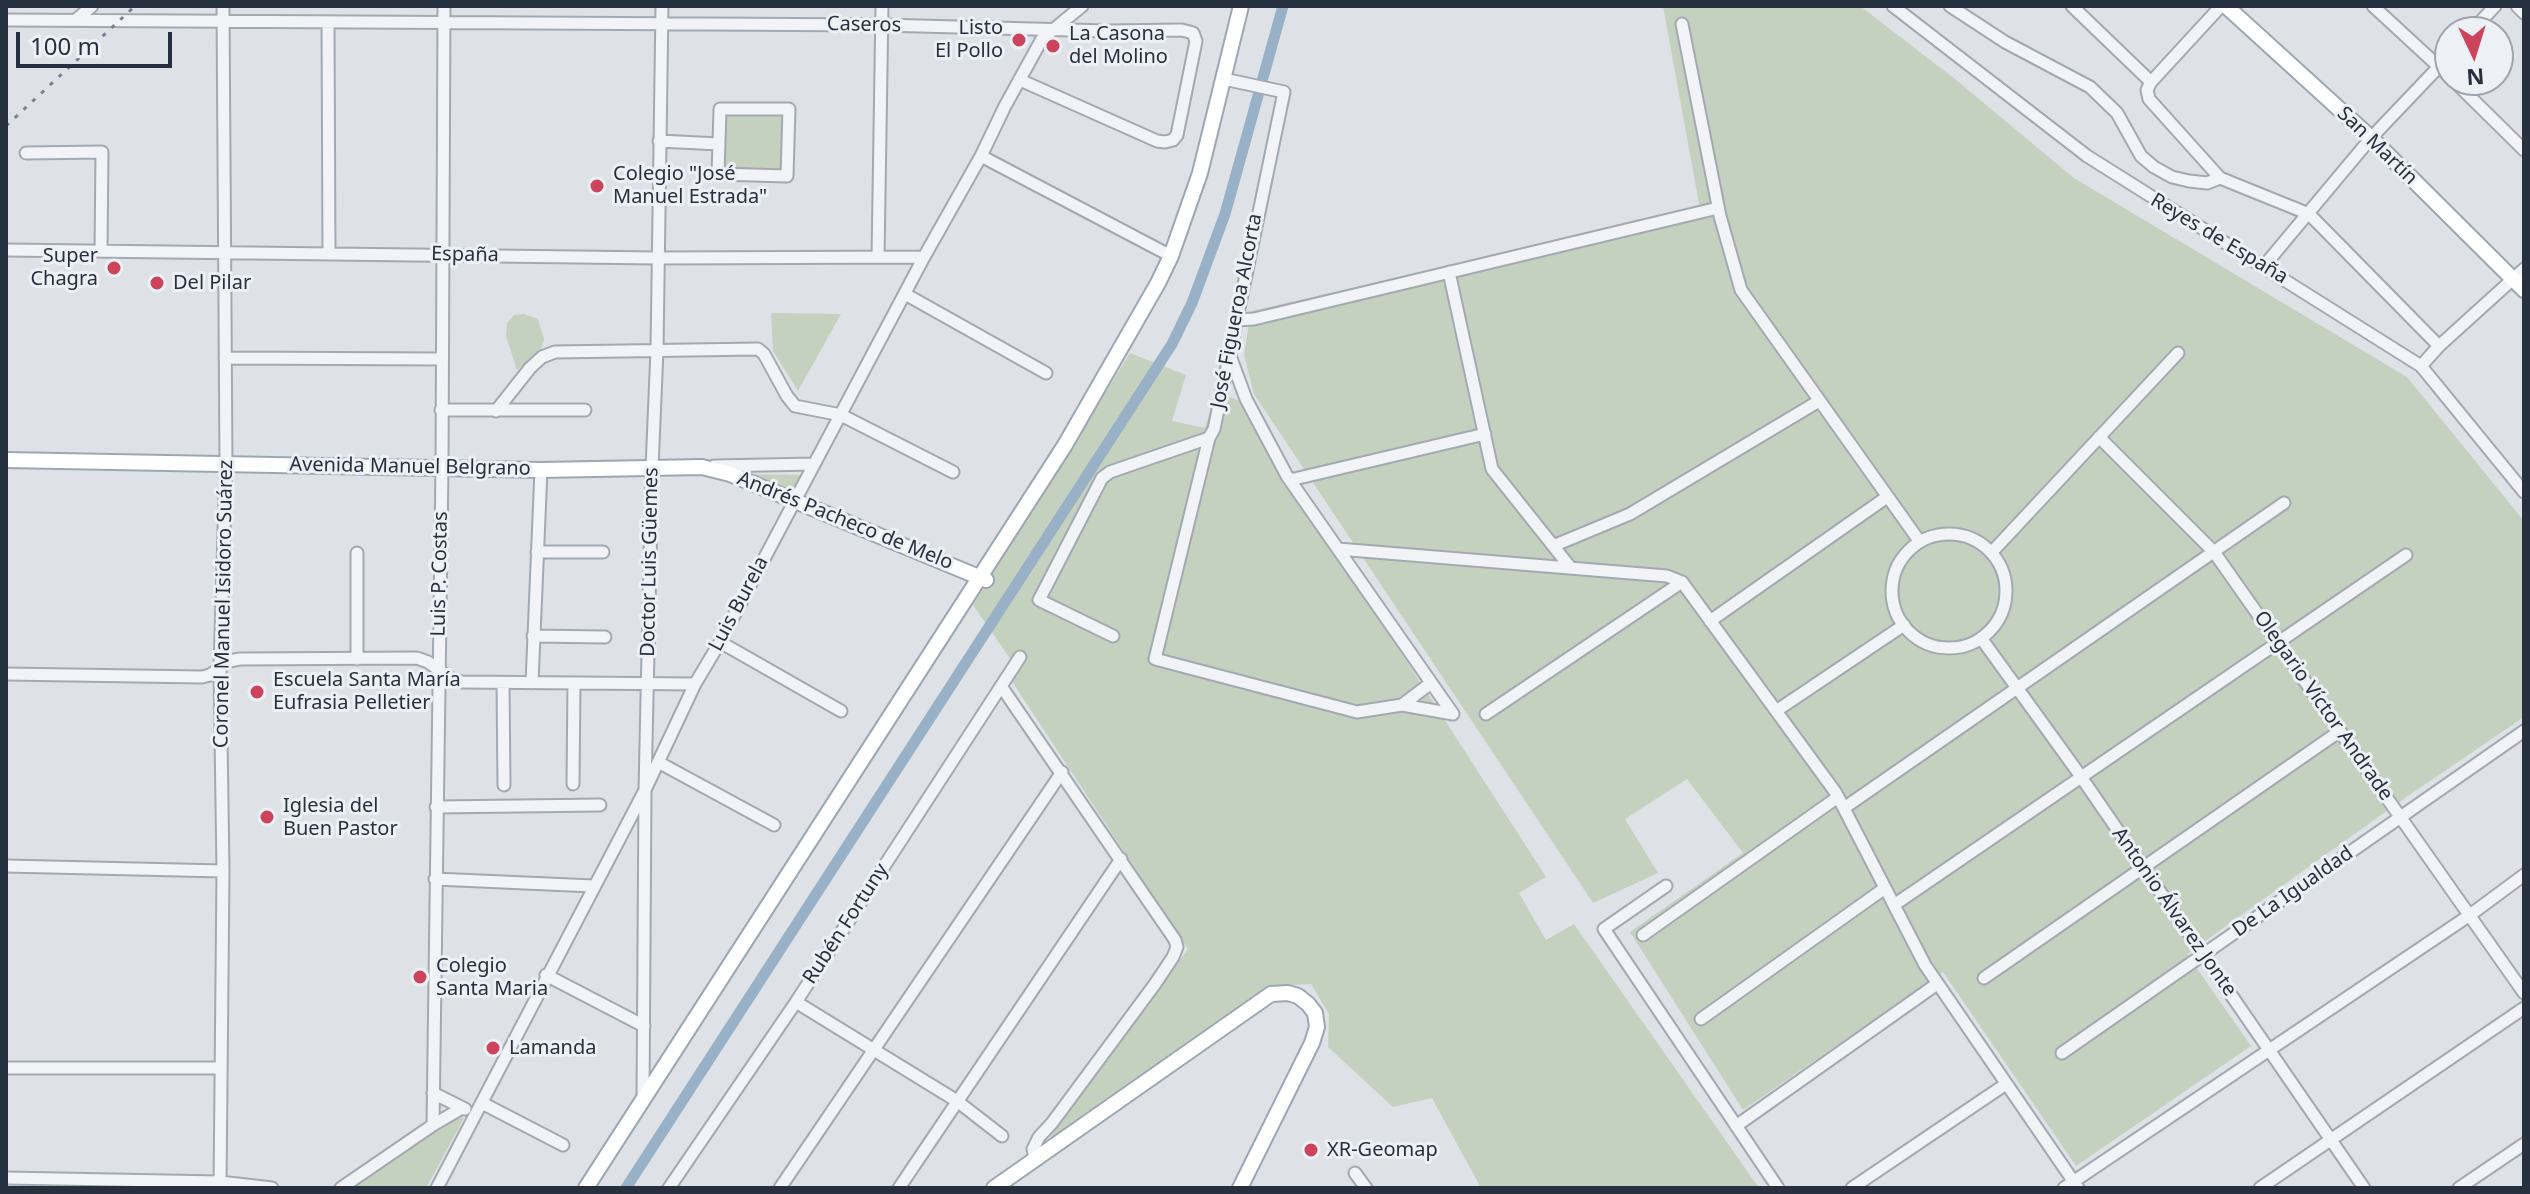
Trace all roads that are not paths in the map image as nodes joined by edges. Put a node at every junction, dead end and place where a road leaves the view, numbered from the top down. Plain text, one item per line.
1 (92, 6) edge
2 (223, 6) edge
3 (444, 6) edge
4 (662, 6) edge
5 (882, 6) edge
6 (1082, 6) edge
7 (1241, 6) edge
8 (1249, 6) edge
9 (1893, 6) edge
10 (1950, 6) edge
11 (2072, 6) edge
12 (2224, 6) edge
13 (2373, 6) edge
14 (2517, 6) edge
15 (2524, 13) edge
16 (6, 20) edge
17 (76, 20) junction
18 (223, 21) junction
19 (328, 22) junction
20 (444, 23) junction
21 (661, 23) junction
22 (1682, 24) dead end
23 (882, 25) junction
24 (1054, 29) junction
25 (2434, 61) edge
26 (2434, 71) edge
27 (1020, 80) junction
28 (1227, 80) junction
29 (2151, 82) junction
30 (2470, 96) edge
31 (2371, 138) junction
32 (659, 141) junction
33 (719, 144) junction
34 (2524, 150) edge
35 (26, 153) dead end
36 (981, 156) junction
37 (2220, 178) junction
38 (1718, 208) junction
39 (2309, 214) junction
40 (6, 250) edge
41 (101, 251) junction
42 (226, 253) junction
43 (329, 254) junction
44 (441, 255) junction
45 (1171, 256) junction
46 (878, 257) junction
47 (924, 257) junction
48 (658, 258) junction
49 (2264, 266) junction
50 (1449, 272) junction
51 (2519, 274) edge
52 (2524, 290) edge
53 (905, 294) junction
54 (1235, 320) junction
55 (2439, 346) junction
56 (657, 350) junction
57 (1229, 353) junction
58 (2178, 353) dead end
59 (225, 358) junction
60 (442, 359) junction
61 (2421, 366) junction
62 (1046, 373) dead end
63 (1819, 401) junction
64 (441, 410) junction
65 (585, 410) dead end
66 (496, 411) junction
67 (841, 415) junction
68 (1485, 434) junction
69 (2099, 437) junction
70 (1209, 438) junction
71 (6, 460) edge
72 (226, 463) junction
73 (814, 464) junction
74 (442, 467) junction
75 (702, 467) junction
76 (652, 468) junction
77 (541, 470) junction
78 (953, 472) dead end
79 (1290, 480) junction
80 (2524, 492) edge
81 (1887, 497) junction
82 (794, 501) junction
83 (2284, 503) dead end
84 (1920, 542) junction
85 (1553, 546) junction
86 (1338, 549) junction
87 (537, 552) junction
88 (603, 552) dead end
89 (1992, 552) junction
90 (2214, 552) junction
91 (357, 553) dead end
92 (2406, 555) dead end
93 (1570, 567) junction
94 (983, 578) junction
95 (1682, 582) junction
96 (1710, 621) junction
97 (1904, 625) junction
98 (533, 636) junction
99 (1113, 636) dead end
100 (605, 637) dead end
101 (1981, 638) junction
102 (2277, 641) junction
103 (720, 642) junction
104 (1020, 657) dead end
105 (357, 659) junction
106 (220, 669) junction
107 (438, 670) junction
108 (6, 674) edge
109 (503, 683) junction
110 (532, 683) junction
111 (574, 683) junction
112 (1431, 683) junction
113 (647, 684) junction
114 (695, 684) junction
115 (1001, 686) junction
116 (2017, 688) junction
117 (1402, 705) junction
118 (841, 711) dead end
119 (1776, 711) junction
120 (1486, 714) dead end
121 (2340, 731) junction
122 (2524, 731) edge
123 (658, 762) junction
124 (1062, 772) junction
125 (2081, 777) junction
126 (573, 784) dead end
127 (504, 785) dead end
128 (645, 790) junction
129 (1838, 797) junction
130 (600, 805) dead end
131 (436, 807) junction
132 (1844, 808) junction
133 (2401, 817) junction
134 (774, 825) dead end
135 (1121, 859) junction
136 (6, 866) edge
137 (2143, 867) junction
138 (223, 871) junction
139 (2524, 875) edge
140 (435, 879) junction
141 (593, 886) junction
142 (1666, 886) dead end
143 (1885, 888) junction
144 (1894, 905) junction
145 (2470, 915) junction
146 (1643, 935) dead end
147 (2203, 954) junction
148 (546, 975) junction
149 (1984, 978) dead end
150 (1937, 984) junction
151 (2524, 993) edge
152 (796, 1002) junction
153 (2524, 1008) edge
154 (1701, 1019) dead end
155 (644, 1026) junction
156 (2269, 1048) junction
157 (874, 1050) junction
158 (2062, 1053) dead end
159 (6, 1068) edge
160 (221, 1068) junction
161 (2006, 1084) junction
162 (433, 1093) junction
163 (643, 1101) junction
164 (957, 1101) junction
165 (462, 1108) junction
166 (479, 1108) junction
167 (433, 1125) junction
168 (1736, 1126) junction
169 (1002, 1136) dead end
170 (2330, 1140) junction
171 (2524, 1144) edge
172 (563, 1145) dead end
173 (1035, 1159) junction
174 (1355, 1173) dead end
175 (6, 1178) edge
176 (220, 1185) edge
177 (2072, 1186) edge
178 (272, 1188) edge
179 (341, 1188) edge
180 (437, 1188) edge
181 (586, 1188) edge
182 (596, 1188) edge
183 (669, 1188) edge
184 (780, 1188) edge
185 (899, 1188) edge
186 (994, 1188) edge
187 (1240, 1188) edge
188 (1366, 1188) edge
189 (1778, 1188) edge
190 (1852, 1188) edge
191 (2260, 1188) edge
192 (2364, 1188) edge
193 (2459, 1188) edge

1 - 17 street
2 - 18 street, Coronel Manuel Isidoro Suárez
3 - 20 street, Luis P. Costas
4 - 21 street, Doctor Luis Güemes
5 - 23 street
6 - 24 street, Luis Burela
7 - 28 main road
8 - 28 main road
9 - 49 street, Reyes de España
10 - 37 street
11 - 29 street
12 - 29 street
12 - 31 main road, San Martín
13 - 25 street
14 - 15 street
16 - 17 street, Caseros
17 - 18 street, Caseros
18 - 19 street, Caseros
18 - 42 street, Coronel Manuel Isidoro Suárez
19 - 20 street, Caseros
19 - 43 street
20 - 21 street, Caseros
20 - 44 street, Luis P. Costas
21 - 23 street, Caseros
21 - 32 street, Doctor Luis Güemes
22 - 38 street
23 - 24 street, Caseros
23 - 46 street
24 - 27 street, Luis Burela
24 - 27 street, Caseros
26 - 31 street
27 - 36 street, Luis Burela
28 - 45 main road
28 - 54 street, José Figueroa Alcorta
28 - 94 main road
29 - 37 street
30 - 34 street
31 - 39 street
31 - 51 main road, San Martín
32 - 33 street
32 - 48 street, Doctor Luis Güemes
33 - 33 street
35 - 41 street
36 - 45 street
36 - 47 street, Luis Burela
37 - 39 street
38 - 50 street
38 - 63 street
39 - 49 street
39 - 55 street
40 - 41 street, España
41 - 42 street, España
42 - 43 street, España
42 - 59 street, Coronel Manuel Isidoro Suárez
43 - 44 street, España
44 - 48 street, España
44 - 60 street, Luis P. Costas
45 - 94 main road
46 - 47 street, España
46 - 48 street, España
47 - 53 street, Luis Burela
48 - 56 street, Doctor Luis Güemes
49 - 61 street, Reyes de España
50 - 54 street
50 - 68 street
51 - 52 main road, San Martín
51 - 55 street
53 - 62 street
53 - 67 street, Luis Burela
54 - 57 street, José Figueroa Alcorta
55 - 61 street
56 - 66 street
56 - 67 street
56 - 76 street, Doctor Luis Güemes
57 - 70 street, José Figueroa Alcorta
57 - 79 street
58 - 69 street
59 - 60 street
59 - 72 street, Coronel Manuel Isidoro Suárez
60 - 64 street, Luis P. Costas
61 - 80 street, Reyes de España
63 - 81 street
63 - 85 street
64 - 66 street
64 - 74 street, Luis P. Costas
65 - 66 street
67 - 73 street, Luis Burela
67 - 78 street
68 - 79 street
68 - 85 street
69 - 89 street
69 - 90 street, Olegario Víctor Andrade
70 - 99 street
70 - 117 street, José Figueroa Alcorta
71 - 72 main road, Avenida Manuel Belgrano
72 - 74 main road, Avenida Manuel Belgrano
72 - 106 street, Coronel Manuel Isidoro Suárez
73 - 75 street, Avenida Manuel Belgrano
73 - 82 street, Luis Burela
74 - 77 main road, Avenida Manuel Belgrano
74 - 107 street, Luis P. Costas
75 - 76 main road, Avenida Manuel Belgrano
75 - 82 main road, Andrés Pacheco de Melo
76 - 77 main road, Avenida Manuel Belgrano
76 - 113 street, Doctor Luis Güemes
77 - 87 street
79 - 86 street
81 - 84 street
81 - 96 street
82 - 94 main road, Andrés Pacheco de Melo
82 - 103 street, Luis Burela
83 - 90 street
84 - 89 street
84 - 97 street
85 - 93 street
86 - 93 street
86 - 112 street
87 - 88 street
87 - 98 street
89 - 101 street
90 - 102 street, Olegario Víctor Andrade
90 - 116 street
91 - 105 street
92 - 102 street
93 - 95 street
94 - 163 main road
94 - 182 main road
95 - 96 street
95 - 120 street
96 - 119 street
97 - 101 street
97 - 119 street
98 - 100 street
98 - 110 street
101 - 116 street, Antonio Álvarez Jonte
102 - 121 street, Olegario Víctor Andrade
102 - 125 street
103 - 114 street, Luis Burela
103 - 118 street
104 - 115 street, Rubén Fortuny
105 - 106 street
105 - 107 street
106 - 108 street
106 - 138 street, Coronel Manuel Isidoro Suárez
107 - 109 street
107 - 131 street, Luis P. Costas
109 - 110 street
109 - 127 street
110 - 111 street
111 - 113 street
111 - 126 street
112 - 117 street
112 - 117 street
113 - 114 street
113 - 128 street, Doctor Luis Güemes
114 - 123 street, Luis Burela
115 - 124 street
115 - 152 street, Rubén Fortuny
116 - 125 street, Antonio Álvarez Jonte
116 - 132 street
119 - 129 street
121 - 133 street, Olegario Víctor Andrade
121 - 137 street
122 - 133 street, De La Igualdad
123 - 128 street, Luis Burela
123 - 134 street
124 - 135 street
124 - 157 street
125 - 137 street, Antonio Álvarez Jonte
125 - 144 street
128 - 141 street, Luis Burela
128 - 155 street, Doctor Luis Güemes
129 - 132 street
129 - 146 street
130 - 131 street
131 - 140 street, Luis P. Costas
132 - 143 street
133 - 145 street, Olegario Víctor Andrade
133 - 147 street, De La Igualdad
135 - 164 street
135 - 173 street
136 - 138 street
137 - 147 street, Antonio Álvarez Jonte
137 - 149 street
138 - 160 street, Coronel Manuel Isidoro Suárez
139 - 145 street
140 - 141 street
140 - 162 street, Luis P. Costas
141 - 148 street, Luis Burela
142 - 168 street
143 - 144 street
143 - 154 street
144 - 150 street
145 - 151 street, Olegario Víctor Andrade
145 - 156 street
147 - 156 street, Antonio Álvarez Jonte
147 - 158 street, De La Igualdad
148 - 155 street
148 - 166 street, Luis Burela
150 - 161 street
150 - 168 street
152 - 157 street
152 - 183 street, Rubén Fortuny
153 - 170 street
155 - 163 street, Doctor Luis Güemes
156 - 170 street, Antonio Álvarez Jonte
156 - 177 street
157 - 164 street
157 - 184 street
159 - 160 street
160 - 176 street, Coronel Manuel Isidoro Suárez
161 - 177 street
161 - 190 street
162 - 165 street
162 - 167 street, Luis P. Costas
163 - 181 main road
164 - 169 street
164 - 185 street
165 - 166 street
165 - 167 street
166 - 172 street
166 - 180 street, Luis Burela
167 - 179 street
168 - 189 street
170 - 191 street
170 - 192 street, Antonio Álvarez Jonte
171 - 193 street
173 - 186 main road
173 - 187 main road
174 - 188 street
175 - 176 street
176 - 178 street

